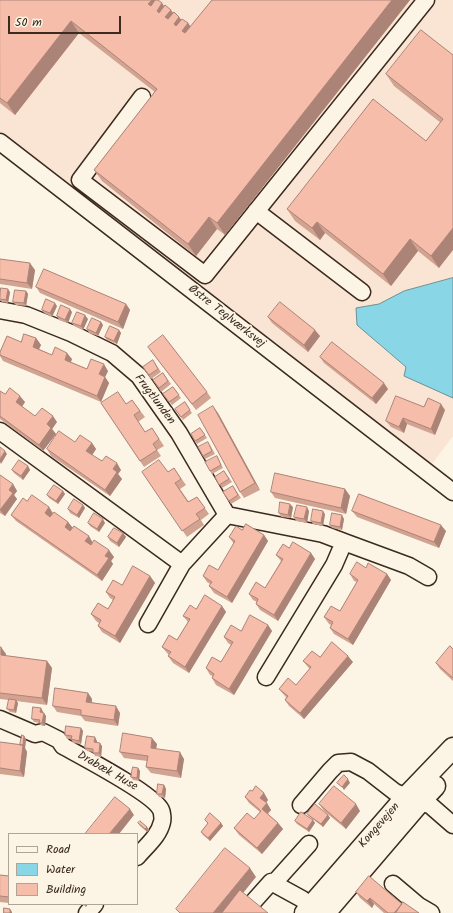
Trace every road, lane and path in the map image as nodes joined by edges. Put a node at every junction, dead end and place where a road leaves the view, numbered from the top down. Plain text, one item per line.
1 (426, 0) edge
2 (142, 97) dead end
3 (0, 142) edge
4 (256, 211) junction
5 (362, 292) dead end
6 (0, 310) edge
7 (0, 431) edge
8 (453, 492) edge
9 (227, 515) junction
10 (344, 542) junction
11 (182, 564) junction
12 (428, 577) dead end
13 (148, 624) dead end
14 (266, 677) dead end
15 (0, 719) edge
16 (453, 748) edge
17 (453, 768) edge
18 (412, 800) junction
19 (301, 805) dead end
20 (453, 825) edge
21 (309, 844) dead end
22 (138, 856) edge
23 (274, 884) junction
24 (393, 884) dead end
25 (254, 901) edge
26 (94, 905) edge
27 (315, 911) edge
28 (88, 913) edge
29 (431, 913) edge

1 - 4 street
2 - 4 street
3 - 8 street, Østre Teglværksvej
4 - 5 street
6 - 9 street, Frugtlunden
7 - 11 street
9 - 10 street
9 - 11 street
10 - 12 street
10 - 14 street
11 - 13 street
15 - 22 street, Drabæk Huse
16 - 18 main road, Kongevejen
17 - 18 main road, Kongevejen
18 - 19 street
18 - 20 street
18 - 27 main road, Kongevejen
21 - 23 street
23 - 25 street
23 - 27 street, Kongevejen
24 - 29 street
26 - 28 street

